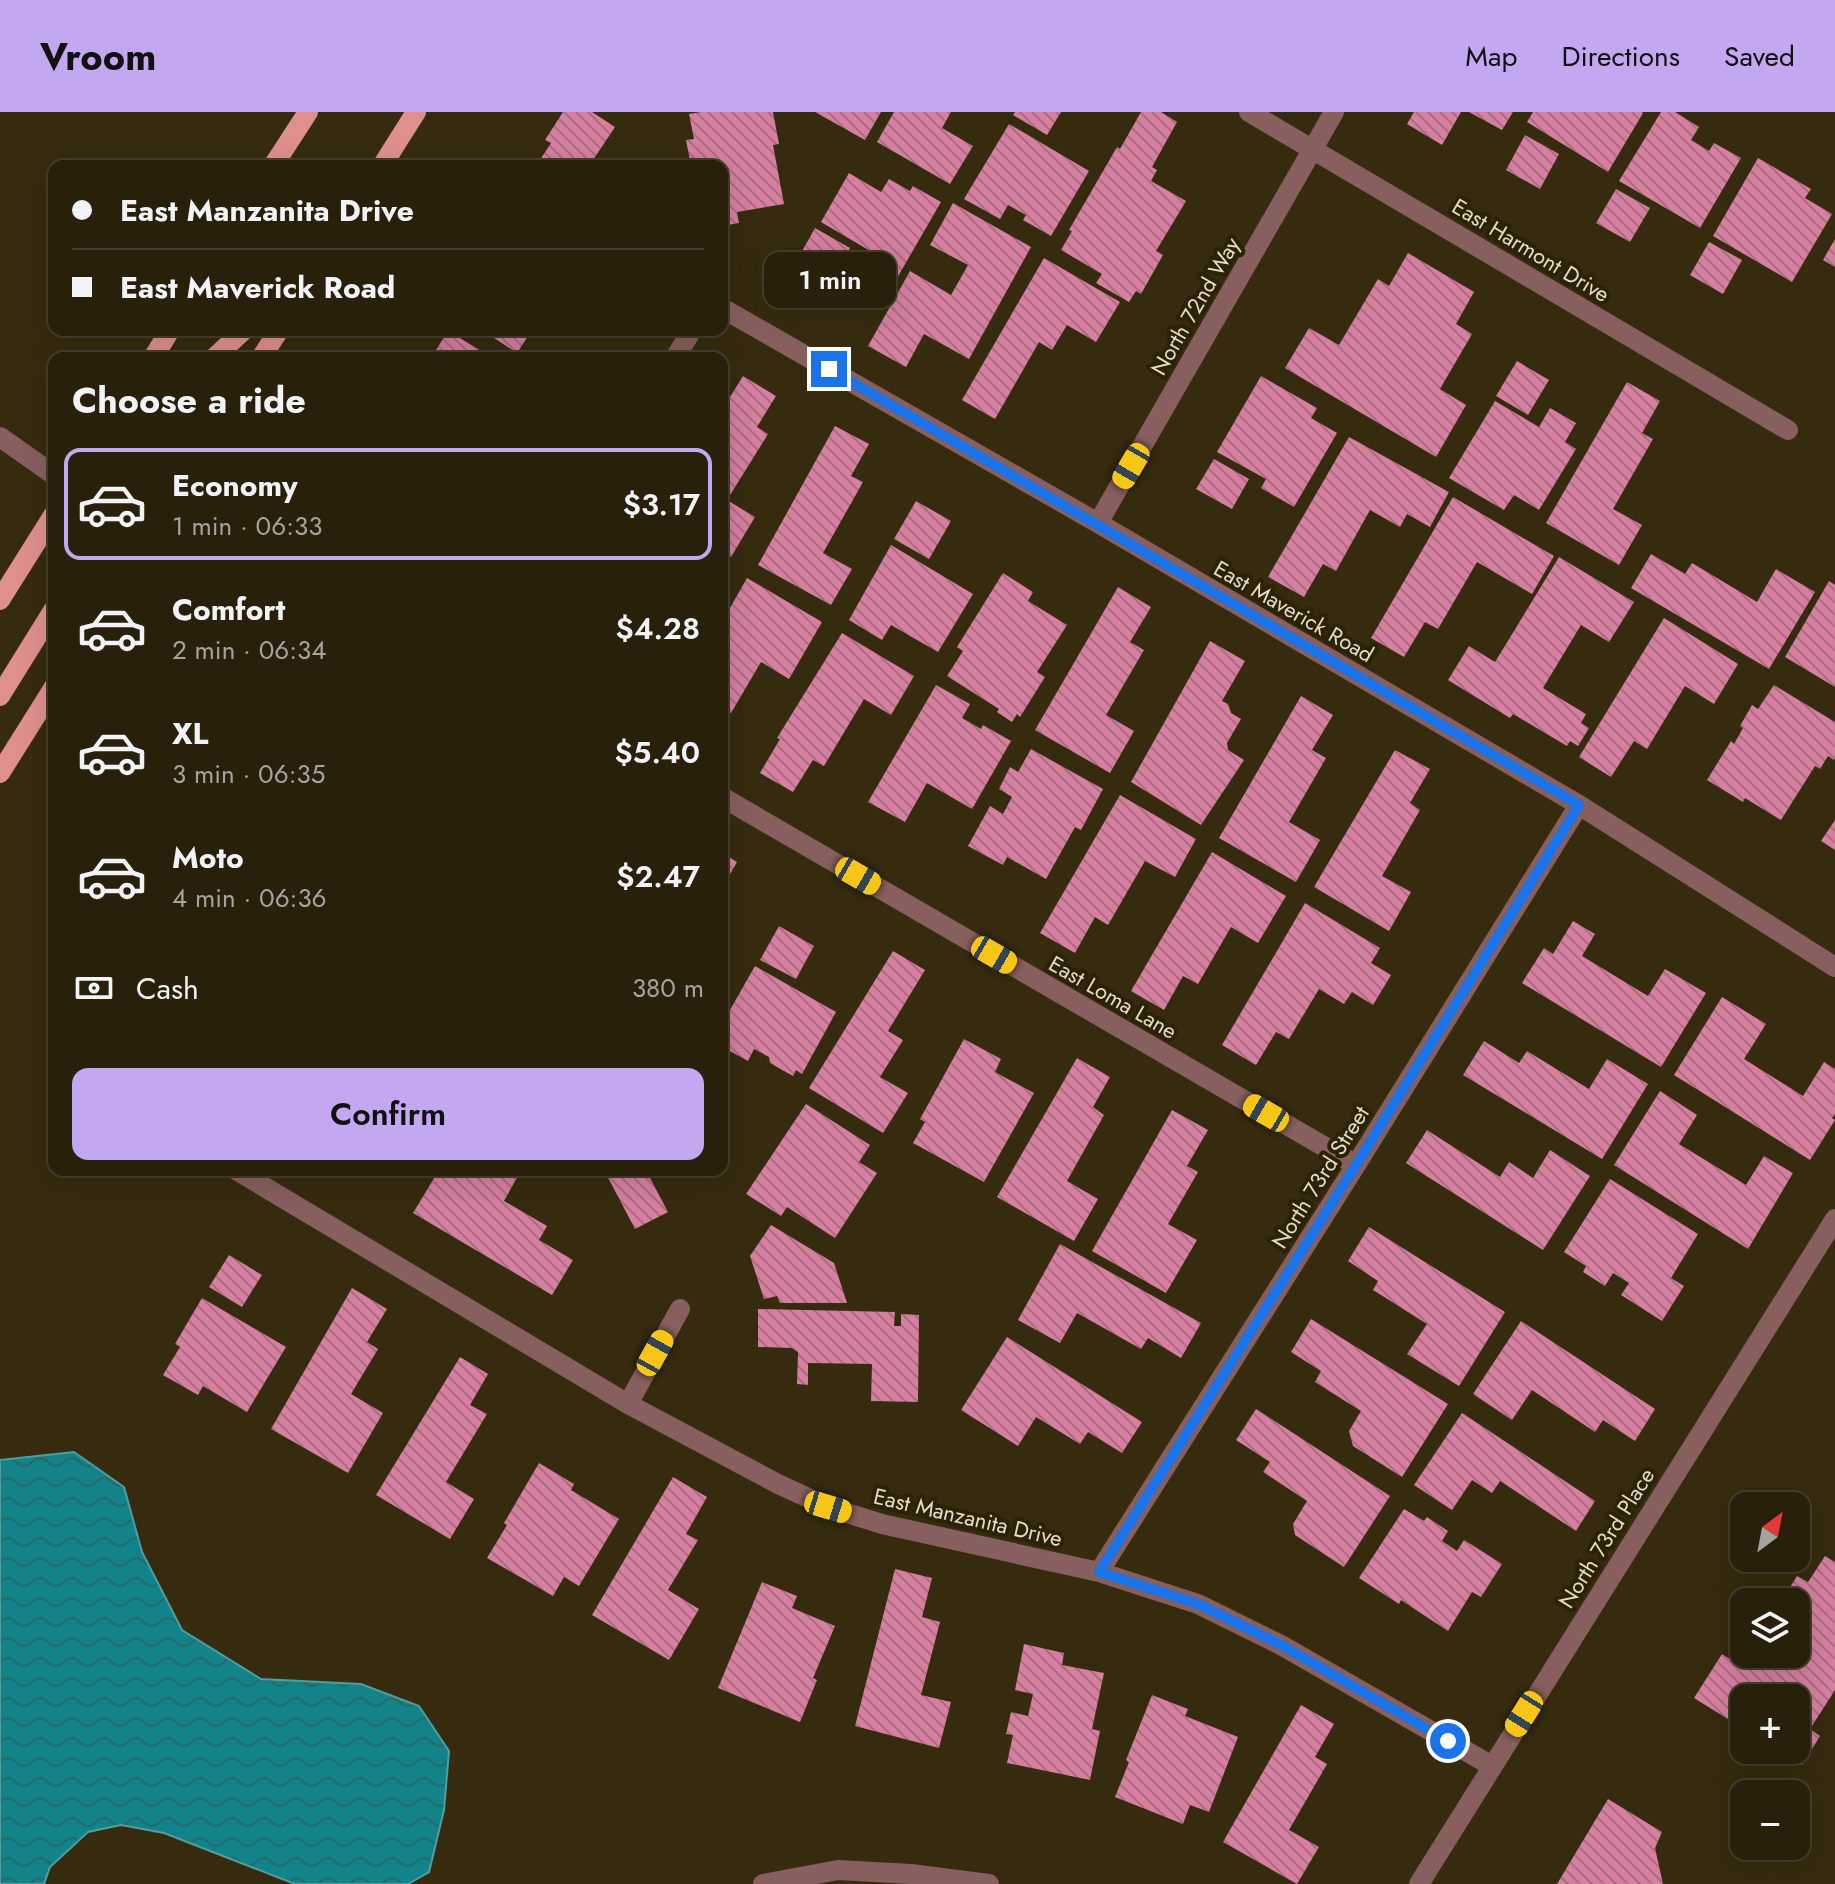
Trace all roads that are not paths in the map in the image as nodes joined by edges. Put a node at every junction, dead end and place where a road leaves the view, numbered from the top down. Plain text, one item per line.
1 (308, 112) edge
2 (416, 112) edge
3 (1249, 112) edge
4 (1334, 112) edge
5 (1313, 149) junction
6 (277, 160) edge
7 (386, 160) edge
8 (728, 311) edge
9 (238, 336) edge
10 (220, 352) edge
11 (1788, 430) dead end
12 (0, 437) edge
13 (48, 471) edge
14 (1098, 523) junction
15 (48, 524) edge
16 (0, 600) edge
17 (48, 619) edge
18 (0, 696) edge
19 (48, 697) edge
20 (0, 773) edge
21 (728, 800) edge
22 (1579, 805) junction
23 (1835, 967) edge
24 (1356, 1165) junction
25 (246, 1176) edge
26 (1835, 1219) edge
27 (680, 1309) dead end
28 (628, 1404) junction
29 (1099, 1572) junction
30 (1492, 1766) junction
31 (763, 1884) edge
32 (989, 1884) edge
33 (1419, 1884) edge

1 - 6 main road
2 - 7 main road
3 - 5 street, East Harmont Drive
4 - 5 street, North 72nd Way
5 - 11 street, East Harmont Drive
5 - 14 street, North 72nd Way
8 - 14 street, East Maverick Road
9 - 10 main road
12 - 13 street
14 - 22 street, East Maverick Road
15 - 16 main road
17 - 18 main road
19 - 20 main road
21 - 24 street, East Loma Lane
22 - 23 street, East Maverick Road
22 - 24 street, North 73rd Street
24 - 29 street, North 73rd Street
25 - 28 street, East Manzanita Drive
26 - 30 street, North 73rd Place
27 - 28 street
28 - 29 street, East Manzanita Drive
29 - 30 street, East Manzanita Drive
30 - 33 street, North 73rd Place
31 - 32 street

